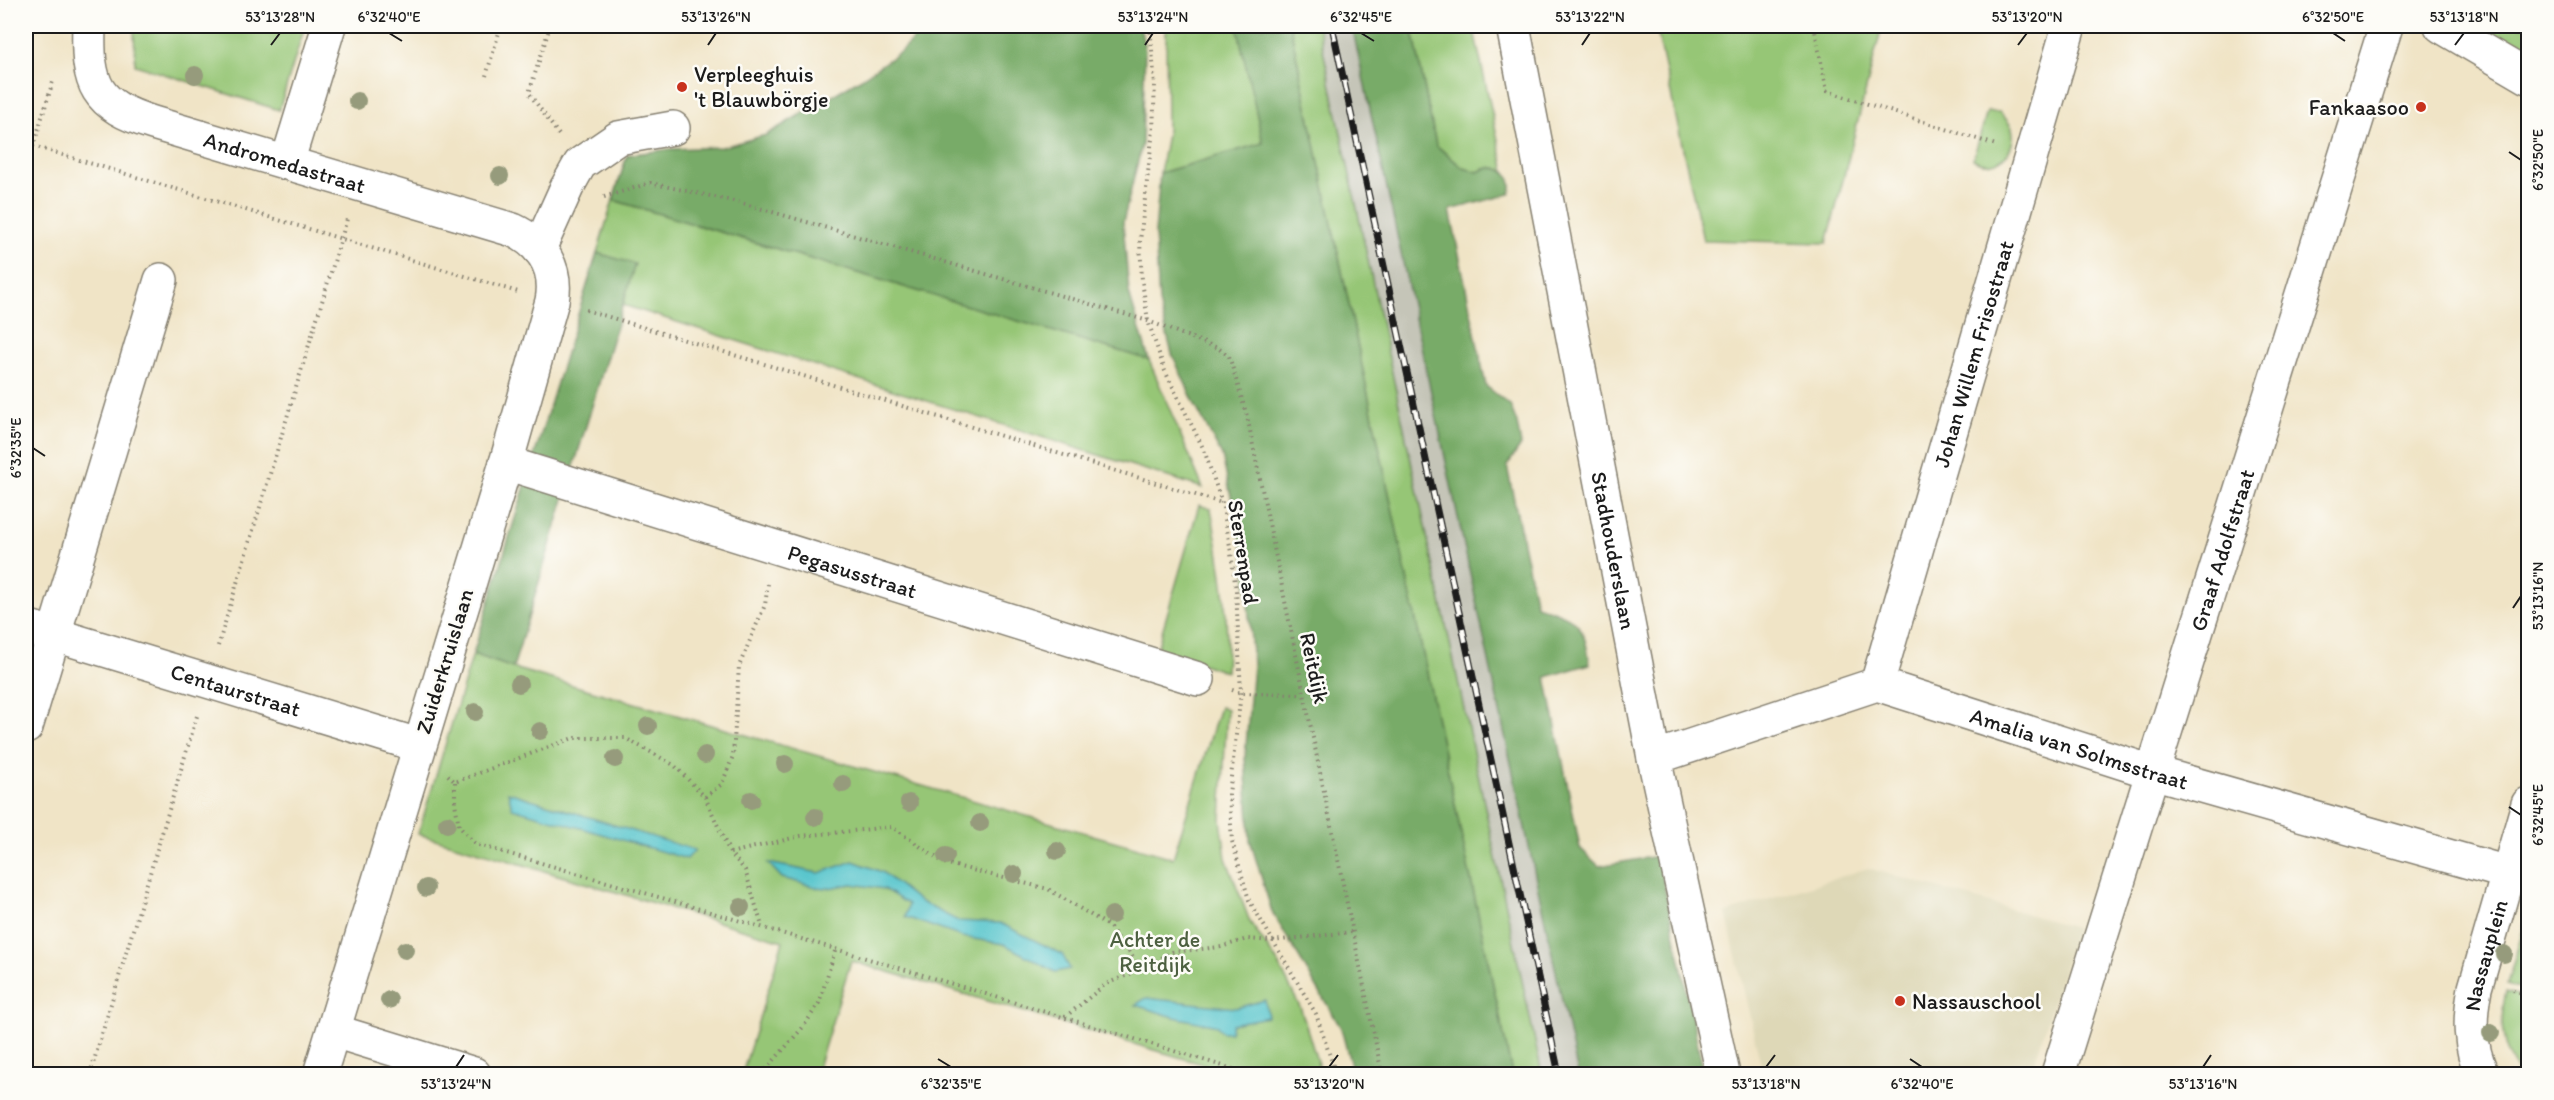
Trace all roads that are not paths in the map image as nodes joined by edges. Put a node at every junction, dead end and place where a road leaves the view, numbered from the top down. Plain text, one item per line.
1 (89, 26) edge
2 (331, 26) edge
3 (1513, 26) edge
4 (2069, 26) edge
5 (2386, 26) edge
6 (2441, 26) edge
7 (2529, 77) edge
8 (673, 128) dead end
9 (287, 163) junction
10 (539, 249) junction
11 (161, 280) dead end
12 (506, 463) junction
13 (39, 631) edge
14 (1198, 679) dead end
15 (1877, 684) junction
16 (26, 727) edge
17 (418, 745) junction
18 (1654, 758) junction
19 (2152, 772) junction
20 (2529, 804) edge
21 (2508, 873) junction
22 (334, 1031) junction
23 (320, 1074) edge
24 (474, 1074) edge
25 (1723, 1074) edge
26 (2058, 1074) edge
27 (2482, 1074) edge

1 - 9 street, Andromedastraat
2 - 9 street
3 - 18 street, Stadhouderslaan
4 - 15 street, Johan Willem Frisostraat
5 - 19 street, Graaf Adolfstraat
6 - 7 street
8 - 10 street
9 - 10 street, Andromedastraat
10 - 12 street, Zuiderkruislaan
11 - 13 street
12 - 14 street, Pegasusstraat
12 - 17 street, Zuiderkruislaan
13 - 16 street
13 - 17 street, Centaurstraat
15 - 18 street
15 - 19 street, Amalia van Solmsstraat
17 - 22 street, Zuiderkruislaan
18 - 25 street, Stadhouderslaan
19 - 21 street, Amalia van Solmsstraat
19 - 26 street, Graaf Adolfstraat
20 - 21 street, Nassauplein
21 - 27 street, Nassauplein
22 - 23 street, Zuiderkruislaan
22 - 24 street

